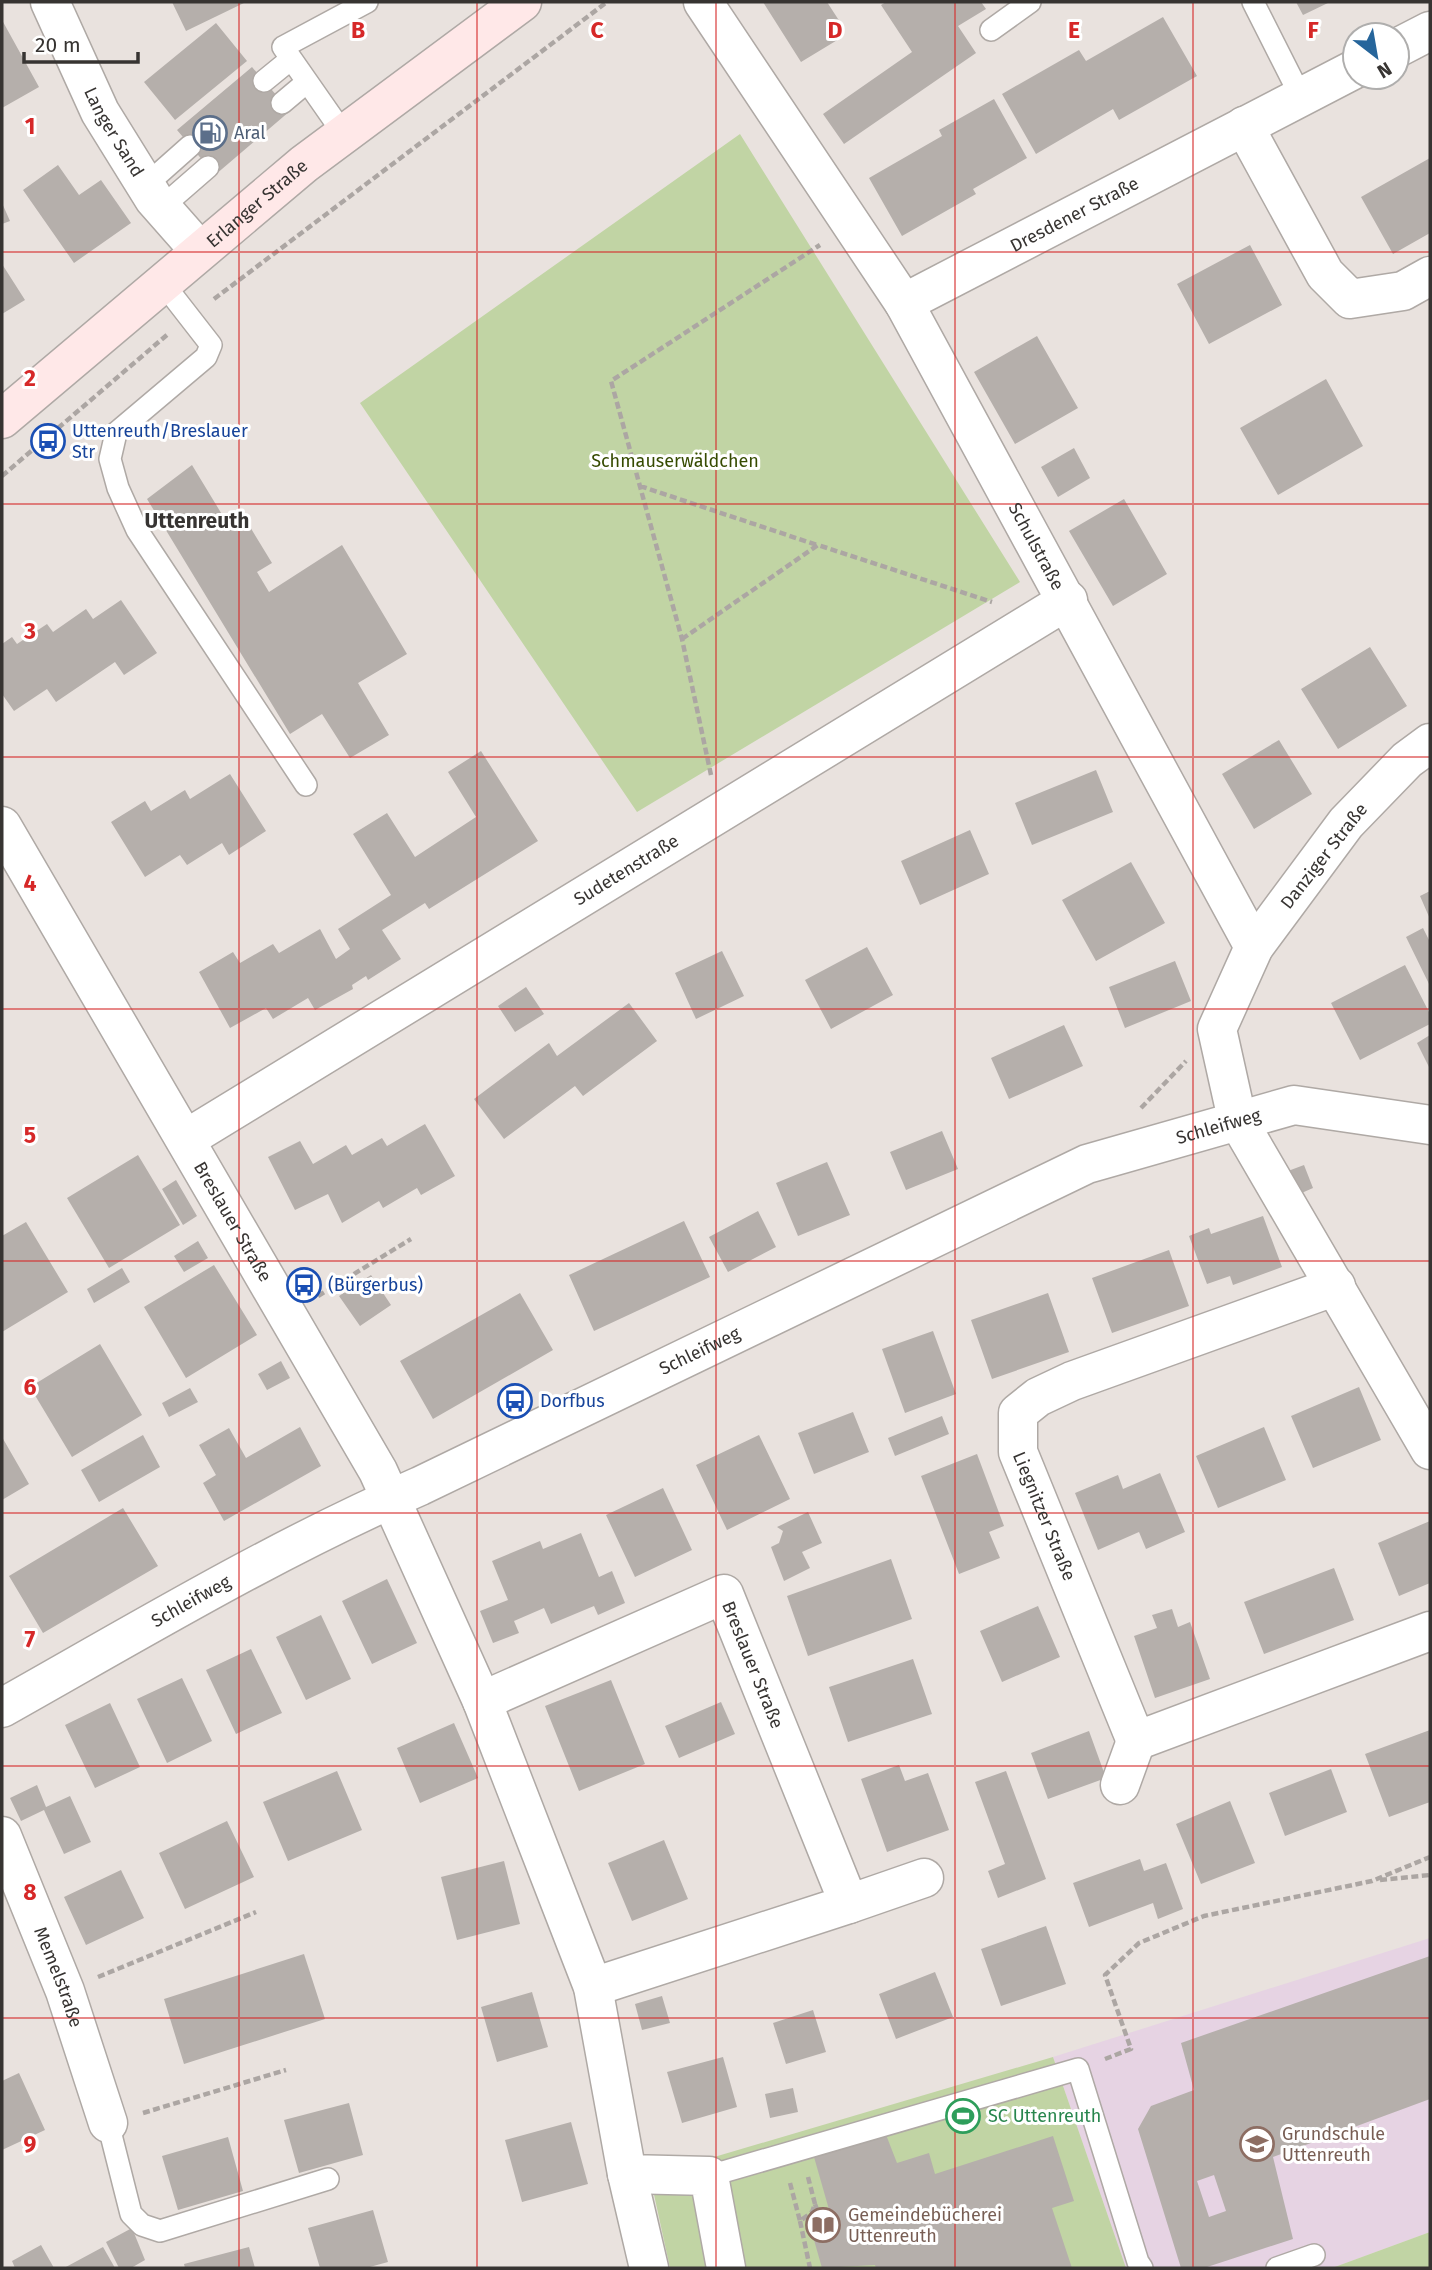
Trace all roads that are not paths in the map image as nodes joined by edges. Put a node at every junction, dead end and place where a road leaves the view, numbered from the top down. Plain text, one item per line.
1 (50, 2) edge
2 (367, 2) edge
3 (522, 2) edge
4 (703, 2) edge
5 (1030, 2) edge
6 (1253, 2) edge
7 (991, 30) dead end
8 (1430, 31) edge
9 (1411, 41) edge
10 (291, 59) junction
11 (1341, 76) edge
12 (264, 81) dead end
13 (307, 82) junction
14 (1301, 97) junction
15 (282, 103) dead end
16 (1244, 125) junction
17 (343, 132) junction
18 (190, 146) dead end
19 (208, 167) dead end
20 (154, 196) junction
21 (199, 250) junction
22 (1430, 276) edge
23 (162, 282) junction
24 (904, 303) junction
25 (2, 419) edge
26 (1068, 600) junction
27 (1430, 743) edge
28 (306, 785) dead end
29 (2, 827) edge
30 (1254, 947) junction
31 (1237, 1119) junction
32 (1430, 1125) edge
33 (187, 1139) junction
34 (1336, 1286) junction
35 (1430, 1450) edge
36 (389, 1499) junction
37 (1430, 1630) edge
38 (482, 1701) junction
39 (2, 1708) edge
40 (1136, 1741) junction
41 (1120, 1785) dead end
42 (2, 1836) edge
43 (924, 1878) dead end
44 (849, 1904) junction
45 (593, 1987) junction
46 (107, 2123) joint
47 (626, 2174) junction
48 (709, 2176) junction
49 (328, 2179) dead end
50 (1314, 2255) dead end
51 (649, 2268) edge
52 (726, 2268) edge
53 (1143, 2268) edge
54 (1277, 2268) edge

1 - 20 street, Langer Sand
2 - 10 lane
3 - 17 main road, Erlanger Straße
4 - 24 street, Schulstraße
5 - 7 lane
6 - 14 lane
8 - 9 street
10 - 12 lane
10 - 13 lane
11 - 14 street, Dresdener Straße
13 - 15 lane
13 - 17 lane
14 - 16 street, Dresdener Straße
16 - 22 street
16 - 24 street, Dresdener Straße
17 - 21 main road, Erlanger Straße
18 - 20 lane
19 - 20 lane
20 - 21 street, Langer Sand
21 - 23 main road, Erlanger Straße
23 - 25 main road, Erlanger Straße
23 - 28 lane
24 - 26 street, Schulstraße
26 - 30 street, Schulstraße
26 - 33 street, Sudetenstraße
27 - 30 street, Danziger Straße
29 - 33 street, Breslauer Straße
30 - 31 street
31 - 32 street, Schleifweg
31 - 34 street
31 - 36 street, Schleifweg
33 - 36 street, Breslauer Straße
34 - 35 street
34 - 40 street, Liegnitzer Straße
36 - 38 street, Breslauer Straße
36 - 39 street, Schleifweg
37 - 40 street
38 - 44 street, Breslauer Straße
38 - 45 street, Breslauer Straße
40 - 41 street
42 - 46 street, Memelstraße
43 - 44 street
44 - 45 street
45 - 47 street, Breslauer Straße
46 - 49 lane
47 - 48 street
47 - 51 street, Breslauer Straße
48 - 52 street
48 - 53 lane
50 - 54 lane

